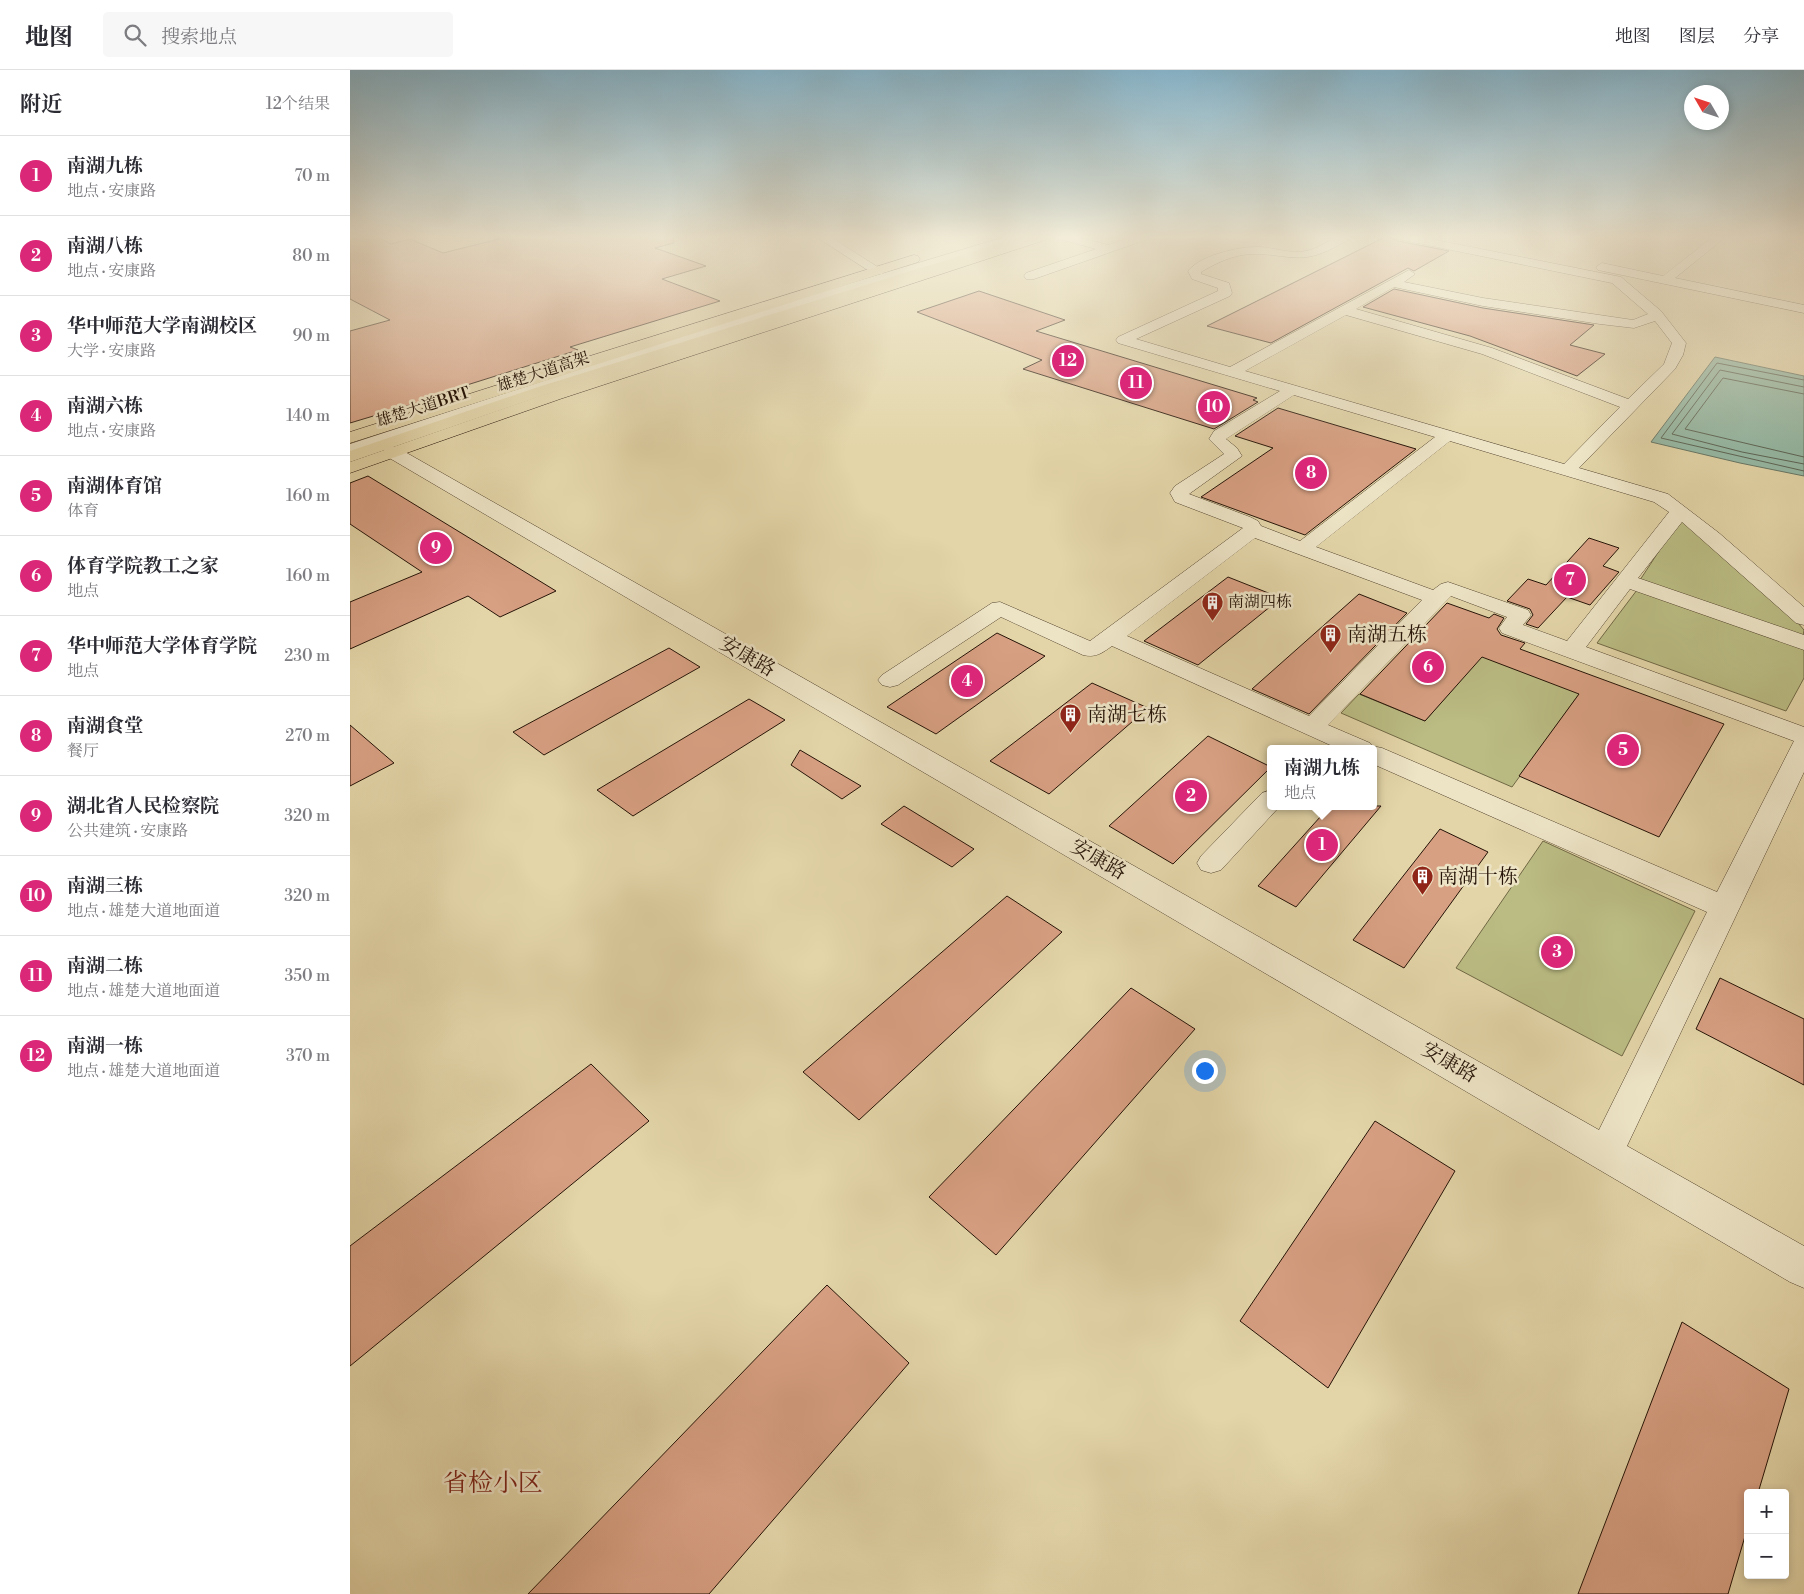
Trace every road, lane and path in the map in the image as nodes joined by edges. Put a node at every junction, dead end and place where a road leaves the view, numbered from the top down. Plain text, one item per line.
1 (762, 307) edge
2 (780, 307) edge
3 (785, 307) edge
4 (808, 307) edge
5 (828, 307) edge
6 (1197, 307) edge
7 (1349, 307) edge
8 (1516, 307) edge
9 (1647, 307) edge
10 (1344, 310) junction
11 (1656, 315) junction
12 (1634, 324) junction
13 (1679, 343) junction
14 (1232, 372) junction
15 (1292, 390) junction
16 (1596, 392) junction
17 (1644, 392) junction
18 (1631, 406) junction
19 (1448, 435) junction
20 (350, 438) edge
21 (350, 444) edge
22 (350, 450) edge
23 (392, 452) junction
24 (350, 456) edge
25 (350, 468) edge
26 (1568, 470) junction
27 (1680, 511) junction
28 (1253, 530) junction
29 (1302, 549) junction
30 (1626, 581) junction
31 (1436, 598) junction
32 (1804, 618) edge
33 (1111, 636) junction
34 (1804, 643) edge
35 (1572, 650) junction
36 (890, 680) dead end
37 (1804, 736) edge
38 (1321, 737) edge
39 (1348, 745) edge
40 (1804, 746) edge
41 (1377, 756) edge
42 (1267, 804) edge
43 (1210, 863) dead end
44 (1724, 907) junction
45 (1606, 1154) junction
46 (1804, 1268) edge

1 - 20 main road
2 - 21 main road, 雄楚大道高架
3 - 22 street, 雄楚大道BRT
4 - 24 main road, 雄楚大道高架
5 - 23 main road
6 - 14 street
7 - 10 street
8 - 12 street
9 - 11 street
10 - 14 street
10 - 16 street
11 - 12 street
11 - 13 street
12 - 13 street
13 - 17 street
14 - 15 street
15 - 19 street
15 - 28 street
16 - 17 street
16 - 18 street
17 - 18 street
18 - 26 street
19 - 26 street
19 - 29 street
23 - 25 main road
23 - 45 street, 安康路
26 - 27 street
27 - 30 street
27 - 32 street
28 - 29 street
28 - 33 street
29 - 31 street
30 - 34 street
30 - 35 street
31 - 35 street
31 - 38 street
33 - 36 street
33 - 38 street
35 - 37 street
38 - 39 street
40 - 44 street
41 - 44 street
42 - 43 street
44 - 45 street
45 - 46 street, 安康路

